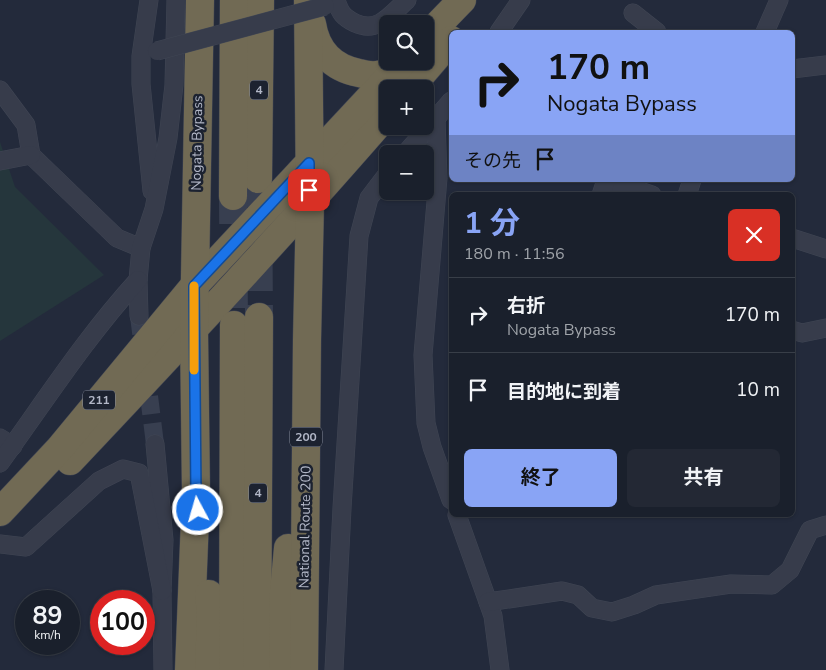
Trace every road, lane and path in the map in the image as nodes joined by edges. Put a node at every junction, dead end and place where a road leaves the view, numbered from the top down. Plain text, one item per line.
1 (149, 0) edge
2 (176, 0) edge
3 (200, 0) edge
4 (234, 0) edge
5 (260, 0) edge
6 (407, 0) edge
7 (462, 0) edge
8 (481, 0) edge
9 (521, 0) edge
10 (779, 0) edge
11 (323, 1) edge
12 (633, 13) dead end
13 (434, 29) edge
14 (458, 30) edge
15 (500, 30) edge
16 (654, 30) edge
17 (766, 30) edge
18 (449, 41) edge
19 (149, 53) junction
20 (826, 65) edge
21 (795, 69) edge
22 (404, 72) edge
23 (0, 90) edge
24 (449, 103) edge
25 (436, 118) junction
26 (379, 124) edge
27 (413, 145) edge
28 (31, 155) junction
29 (0, 161) edge
30 (309, 163) junction
31 (258, 179) tunnel mouth
32 (613, 182) edge
33 (379, 184) edge
34 (643, 192) edge
35 (233, 196) tunnel mouth
36 (310, 204) junction
37 (154, 209) junction
38 (795, 239) edge
39 (825, 246) edge
40 (141, 248) junction
41 (138, 280) junction
42 (194, 286) junction
43 (112, 308) junction
44 (826, 328) edge
45 (194, 331) junction
46 (795, 331) edge
47 (307, 340) junction
48 (6, 442) edge
49 (155, 444) tunnel mouth
50 (0, 463) edge
51 (196, 494) junction
52 (449, 494) edge
53 (0, 512) edge
54 (458, 517) edge
55 (826, 525) edge
56 (0, 531) edge
57 (0, 544) edge
58 (162, 591) junction
59 (488, 602) junction
60 (163, 670) edge
61 (188, 670) edge
62 (209, 670) edge
63 (233, 670) edge
64 (257, 670) edge
65 (283, 670) edge
66 (304, 670) edge
67 (334, 670) edge
68 (500, 670) edge

1 - 19 street
2 - 37 street
3 - 42 highway, Nogata Bypass
4 - 35 highway, 4
5 - 31 highway, 4
6 - 11 street
7 - 13 highway
8 - 14 highway
9 - 15 street
10 - 17 street
11 - 19 street, bridge
11 - 22 highway
11 - 30 highway, 200
12 - 16 street
18 - 22 highway
19 - 37 street
20 - 21 street
22 - 30 highway
23 - 28 street
24 - 25 street
25 - 27 street
25 - 52 street
26 - 36 highway
28 - 29 street
28 - 40 street
30 - 36 highway, 200
30 - 42 highway
32 - 34 street
33 - 67 street
36 - 45 highway
36 - 47 highway, National Route 200 / 200
37 - 40 street
38 - 39 street
40 - 41 street
41 - 43 street
41 - 43 street
42 - 45 highway
42 - 53 highway, 211
43 - 48 street
44 - 46 street
45 - 51 highway
45 - 56 highway, 211
47 - 65 highway
47 - 66 highway, National Route 200 / 200
48 - 50 street
49 - 58 street
51 - 61 highway
51 - 62 highway
54 - 59 street
55 - 59 street
57 - 58 street
58 - 60 street
59 - 68 street
63 - 64 highway, 4

